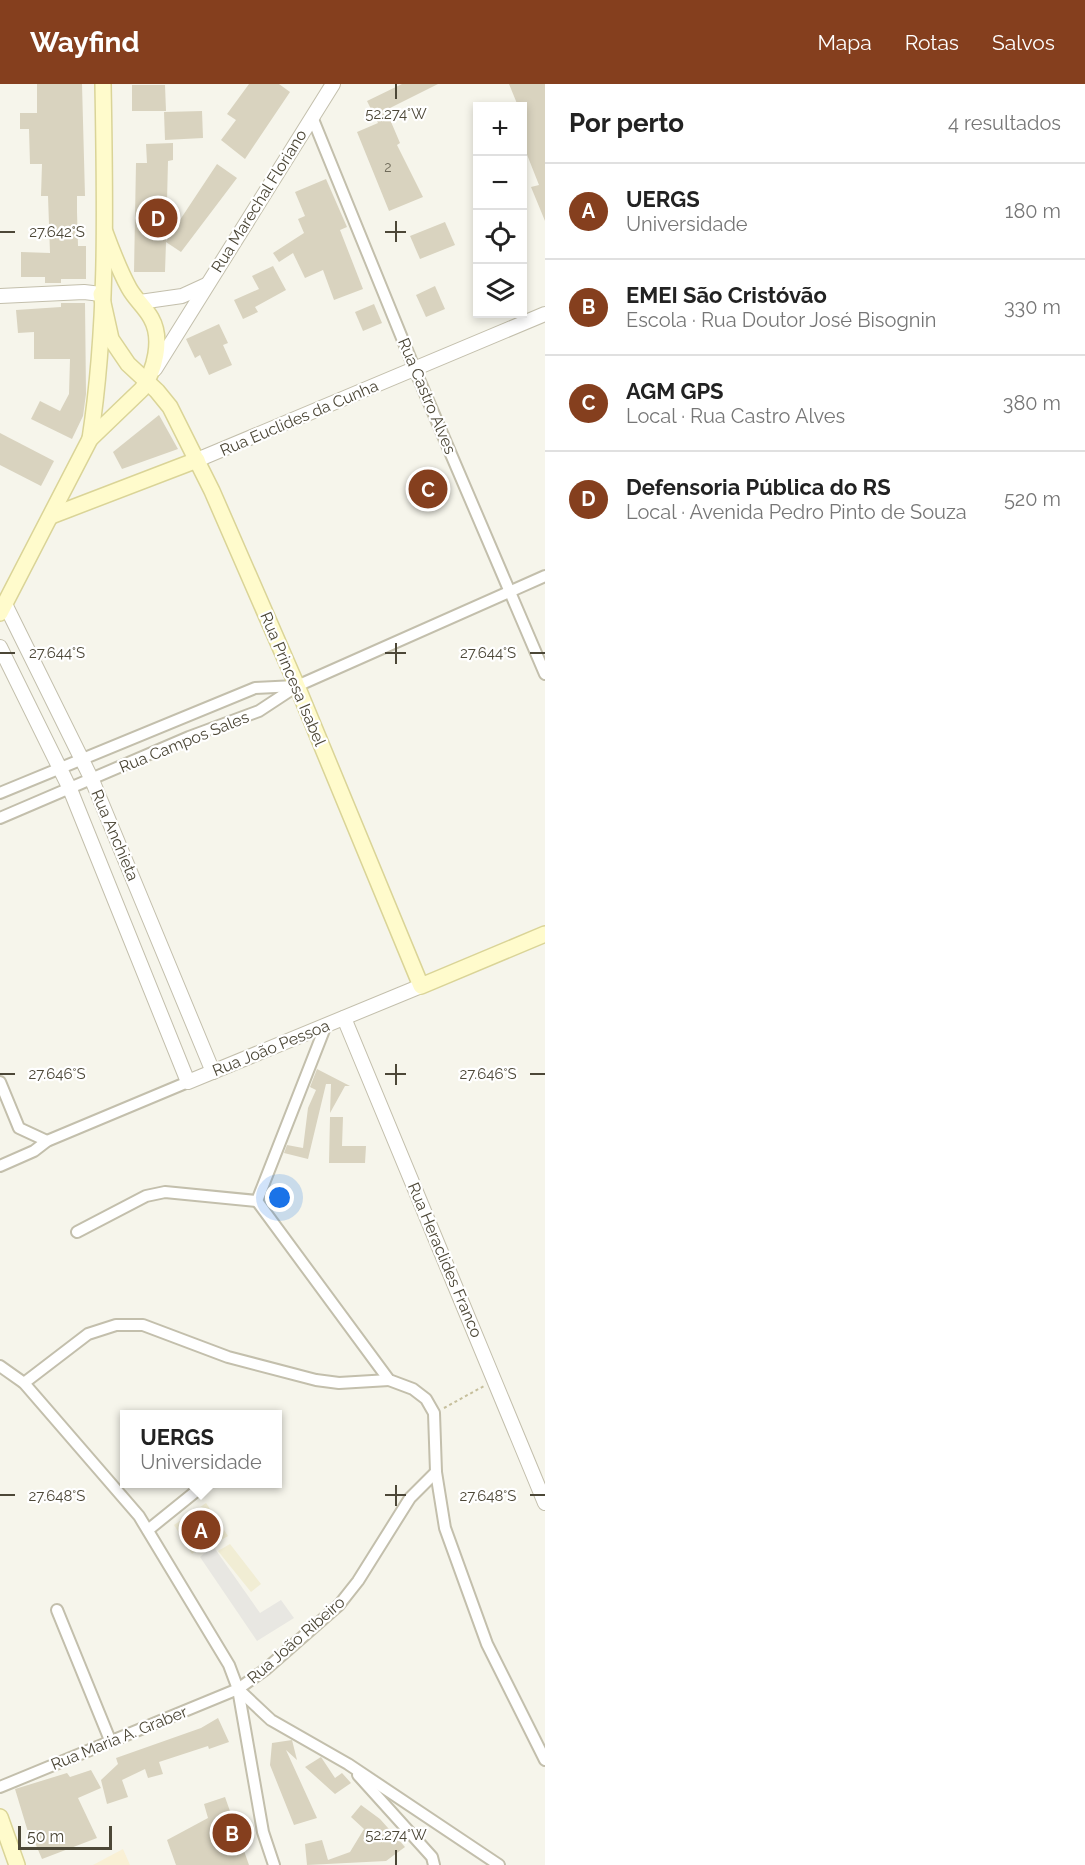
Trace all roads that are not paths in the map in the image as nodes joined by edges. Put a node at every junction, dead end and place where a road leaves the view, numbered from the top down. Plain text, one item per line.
1 (104, 84) edge
2 (333, 84) edge
3 (344, 84) edge
4 (312, 117) junction
5 (105, 232) junction
6 (206, 285) junction
7 (101, 294) junction
8 (0, 296) edge
9 (140, 302) junction
10 (545, 314) edge
11 (415, 370) junction
12 (147, 381) junction
13 (90, 440) junction
14 (197, 460) junction
15 (51, 516) junction
16 (545, 576) edge
17 (510, 591) junction
18 (2, 608) edge
19 (0, 647) edge
20 (545, 674) edge
21 (297, 686) junction
22 (181, 719) junction
23 (189, 738) junction
24 (82, 760) junction
25 (60, 769) junction
26 (92, 780) junction
27 (70, 789) junction
28 (0, 792) edge
29 (0, 818) edge
30 (151, 923) junction
31 (128, 933) junction
32 (545, 934) edge
33 (421, 986) junction
34 (344, 1018) junction
35 (327, 1025) junction
36 (213, 1072) junction
37 (0, 1082) edge
38 (188, 1082) junction
39 (47, 1141) junction
40 (0, 1166) edge
41 (257, 1202) junction
42 (77, 1232) dead end
43 (0, 1366) edge
44 (388, 1380) junction
45 (24, 1383) junction
46 (436, 1473) junction
47 (200, 1488) edge
48 (545, 1503) edge
49 (148, 1530) junction
50 (57, 1610) dead end
51 (238, 1689) junction
52 (110, 1740) junction
53 (545, 1760) edge
54 (348, 1764) junction
55 (0, 1787) edge
56 (0, 1817) edge
57 (17, 1865) edge
58 (274, 1865) edge
59 (434, 1865) edge
60 (499, 1865) edge

1 - 5 main road
2 - 4 street, Rua Marechal Floriano
3 - 4 street, Rua Marechal Floriano
4 - 6 street, Rua Marechal Floriano
4 - 11 street, Rua Castro Alves
5 - 7 main road
5 - 9 main road
6 - 9 street, Rua Marechal Floriano
6 - 12 street, Rua Marechal Floriano
7 - 8 street
7 - 12 main road, Rua Princesa Isabel
7 - 13 main road
9 - 12 main road
10 - 11 street, Rua Euclides da Cunha
11 - 14 street, Rua Euclides da Cunha
11 - 17 street, Rua Castro Alves
12 - 13 main road
12 - 14 main road, Rua Princesa Isabel
13 - 15 main road
14 - 15 main road, Rua Euclides da Cunha
14 - 21 main road, Rua Princesa Isabel
15 - 18 main road
16 - 17 street, Rua Campos Sales
17 - 20 street, Rua Castro Alves
17 - 21 street, Rua Campos Sales
18 - 24 street, Rua Anchieta
19 - 25 street, Rua Anchieta
21 - 22 street, Rua Campos Sales
21 - 23 street, Rua Campos Sales
21 - 33 main road, Rua Princesa Isabel
22 - 23 street
22 - 24 street, Rua Campos Sales
23 - 26 street, Rua Campos Sales
24 - 25 street, Rua Campos Sales
24 - 26 street, Rua Anchieta
25 - 27 street, Rua Anchieta
25 - 28 street, Rua Campos Sales
26 - 27 street, Rua Campos Sales
26 - 30 street, Rua Anchieta
27 - 29 street, Rua Campos Sales
27 - 31 street, Rua Anchieta
30 - 31 street
30 - 36 street, Rua Anchieta
31 - 38 street, Rua Anchieta
32 - 33 main road, Rua João Pessoa
33 - 34 street, Rua João Pessoa
34 - 35 street, Rua João Pessoa
34 - 48 street, Rua Heraclides Franco
35 - 36 street, Rua João Pessoa
35 - 41 street
36 - 38 street, Rua João Pessoa
37 - 39 street
38 - 39 street, Rua João Pessoa
39 - 40 street, Rua João Pessoa
41 - 42 street
41 - 44 street
43 - 45 street
44 - 45 street
44 - 46 street
45 - 49 street
46 - 51 street, Rua João Ribeiro
46 - 53 street
47 - 49 street
49 - 51 street
50 - 52 street
51 - 52 street, Rua Maria A. Graber
51 - 54 street
51 - 58 street
52 - 55 street, Rua Maria A. Graber
54 - 59 street
54 - 60 street
56 - 57 main road

